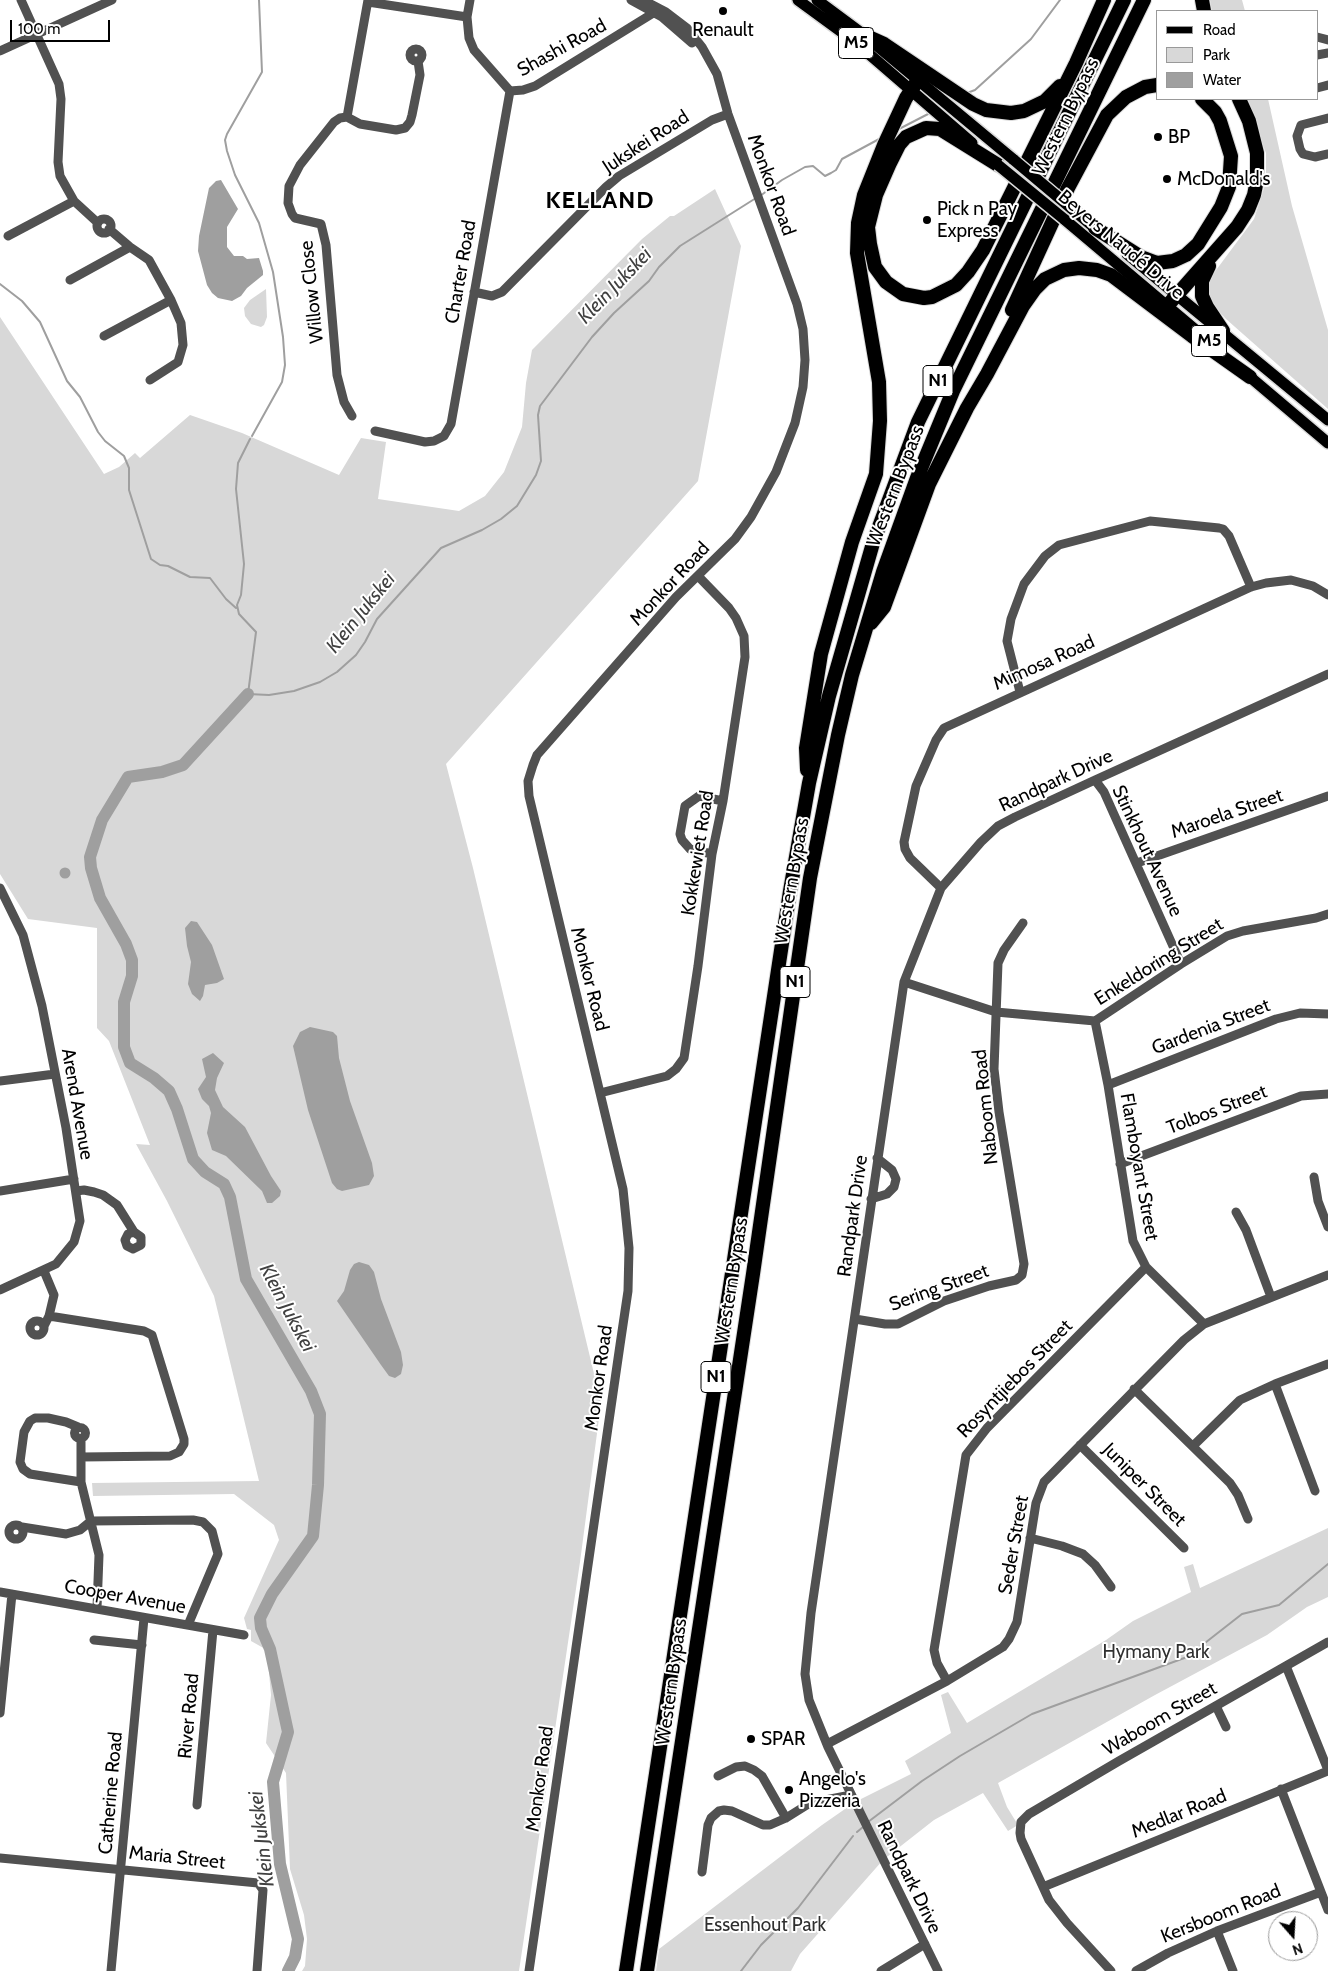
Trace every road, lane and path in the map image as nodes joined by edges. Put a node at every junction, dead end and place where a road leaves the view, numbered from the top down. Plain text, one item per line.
1 (22, 0) edge
2 (112, 0) edge
3 (470, 0) edge
4 (631, 0) edge
5 (643, 0) edge
6 (798, 0) edge
7 (817, 0) edge
8 (1104, 0) edge
9 (1124, 0) edge
10 (1144, 0) edge
11 (368, 1) edge
12 (98, 3) edge
13 (655, 12) junction
14 (467, 17) junction
15 (36, 34) junction
16 (864, 35) junction
17 (0, 51) edge
18 (418, 61) dead end
19 (1076, 63) junction
20 (1156, 85) edge
21 (914, 86) junction
22 (510, 91) junction
23 (722, 95) junction
24 (1203, 100) edge
25 (1239, 100) edge
26 (728, 114) junction
27 (347, 117) junction
28 (1328, 118) edge
29 (1328, 154) edge
30 (998, 165) junction
31 (74, 201) junction
32 (1095, 228) junction
33 (8, 236) dead end
34 (1221, 246) junction
35 (130, 247) junction
36 (70, 280) dead end
37 (474, 292) junction
38 (171, 300) junction
39 (1173, 300) junction
40 (1223, 331) junction
41 (104, 336) dead end
42 (1250, 376) junction
43 (150, 380) dead end
44 (967, 408) junction
45 (352, 416) dead end
46 (1328, 420) edge
47 (375, 431) dead end
48 (1328, 442) edge
49 (698, 576) junction
50 (1251, 587) junction
51 (1328, 595) edge
52 (867, 627) junction
53 (1328, 674) edge
54 (1020, 692) junction
55 (1095, 780) junction
56 (808, 783) junction
57 (1328, 796) edge
58 (723, 801) junction
59 (712, 854) junction
60 (1137, 863) junction
61 (0, 888) edge
62 (941, 888) junction
63 (1328, 914) edge
64 (1023, 923) dead end
65 (1181, 964) junction
66 (904, 982) junction
67 (996, 1012) junction
68 (1328, 1014) edge
69 (1095, 1021) junction
70 (55, 1074) junction
71 (0, 1082) edge
72 (1108, 1085) junction
73 (600, 1093) junction
74 (1328, 1094) edge
75 (877, 1158) junction
76 (1120, 1164) junction
77 (1314, 1177) dead end
78 (74, 1180) junction
79 (0, 1191) edge
80 (76, 1191) junction
81 (871, 1199) junction
82 (1236, 1212) dead end
83 (1328, 1227) edge
84 (134, 1232) dead end
85 (1024, 1264) joint
86 (1146, 1267) junction
87 (44, 1271) junction
88 (1328, 1275) edge
89 (0, 1290) edge
90 (1271, 1297) junction
91 (49, 1316) junction
92 (855, 1319) junction
93 (1204, 1324) junction
94 (44, 1326) dead end
95 (1328, 1364) edge
96 (1275, 1384) junction
97 (1134, 1389) junction
98 (1080, 1444) junction
99 (1193, 1446) junction
100 (81, 1457) junction
101 (81, 1482) junction
102 (1314, 1491) dead end
103 (1248, 1519) dead end
104 (91, 1521) junction
105 (22, 1528) dead end
106 (1030, 1538) junction
107 (1184, 1548) dead end
108 (1111, 1587) dead end
109 (0, 1592) edge
110 (12, 1594) junction
111 (97, 1608) junction
112 (144, 1618) junction
113 (188, 1625) junction
114 (213, 1630) junction
115 (244, 1635) dead end
116 (94, 1640) dead end
117 (1328, 1642) edge
118 (142, 1646) junction
119 (1286, 1666) junction
120 (947, 1681) junction
121 (1216, 1706) junction
122 (0, 1713) edge
123 (1226, 1727) dead end
124 (827, 1744) junction
125 (1328, 1770) edge
126 (718, 1776) dead end
127 (1281, 1789) junction
128 (851, 1795) junction
129 (197, 1805) dead end
130 (786, 1818) junction
131 (0, 1858) edge
132 (120, 1869) junction
133 (702, 1872) dead end
134 (1043, 1887) junction
135 (1321, 1892) junction
136 (1328, 1910) edge
137 (1217, 1931) junction
138 (925, 1944) junction
139 (111, 1971) edge
140 (257, 1971) edge
141 (529, 1971) edge
142 (626, 1971) edge
143 (647, 1971) edge
144 (881, 1971) edge
145 (938, 1971) edge
146 (1111, 1971) edge
147 (1136, 1971) edge
148 (1234, 1971) edge

1 - 15 street
2 - 12 street
3 - 14 street
4 - 13 street, Monkor Road
5 - 23 street, Monkor Road
6 - 21 main road, Beyers Naudé Drive / M5
7 - 16 main road, Beyers Naudé Drive / M5
8 - 19 highway
9 - 56 highway, Western Bypass / N1
10 - 52 highway, Western Bypass / N1
11 - 14 street
11 - 27 street
12 - 15 street
13 - 22 street, Shashi Road
13 - 23 street, Monkor Road
14 - 22 street
15 - 17 street
15 - 31 street
16 - 19 highway
16 - 21 main road, Beyers Naudé Drive / M5
18 - 27 street
19 - 30 highway
20 - 44 highway
21 - 30 main road, Beyers Naudé Drive / M5
21 - 32 main road, Beyers Naudé Drive / M5, bridge
21 - 56 highway
22 - 37 street, Charter Road
23 - 26 street, Monkor Road
24 - 32 highway
25 - 34 highway
26 - 37 street, Jukskei Road
26 - 49 street, Monkor Road
27 - 45 street, Willow Close
28 - 29 street
30 - 39 main road, Beyers Naudé Drive / M5, bridge
31 - 33 street
31 - 35 street
32 - 39 main road, Beyers Naudé Drive / M5
34 - 39 highway
34 - 40 highway
35 - 36 street
35 - 38 street
37 - 47 street, Charter Road
38 - 41 street
38 - 43 street
39 - 40 main road, Beyers Naudé Drive / M5
39 - 42 main road, Beyers Naudé Drive / M5
40 - 46 main road, Beyers Naudé Drive / M5
42 - 44 highway
42 - 48 main road, Beyers Naudé Drive / M5
44 - 52 highway
49 - 58 street, Kokkewiet Road
49 - 73 street, Monkor Road
50 - 51 street, Mimosa Road
50 - 54 street, Mimosa Road
50 - 54 street
52 - 143 highway, Western Bypass / N1
53 - 55 street, Randpark Drive
54 - 62 street, Mimosa Road
55 - 60 street, Stinkhout Avenue
55 - 62 street, Randpark Drive
56 - 142 highway, Western Bypass / N1
57 - 60 street, Maroela Street
58 - 59 street, Kokkewiet Road
58 - 59 street
59 - 73 street, Kokkewiet Road
60 - 65 street, Stinkhout Avenue
61 - 70 street, Arend Avenue
62 - 66 street, Randpark Drive
63 - 65 street, Enkeldoring Street
64 - 67 street, Naboom Road
65 - 69 street, Enkeldoring Street
66 - 67 street
66 - 75 street, Randpark Drive
67 - 69 street
67 - 85 street, Naboom Road
68 - 72 street, Gardenia Street
69 - 72 street, Flamboyant Street
70 - 71 street
70 - 78 street, Arend Avenue
72 - 76 street, Flamboyant Street
73 - 141 street, Monkor Road
74 - 76 street, Tolbos Street
75 - 81 street, Randpark Drive
75 - 81 street
76 - 86 street, Flamboyant Street
77 - 83 street
78 - 79 street
78 - 80 street, Arend Avenue
80 - 84 street
80 - 87 street, Arend Avenue
81 - 92 street, Randpark Drive
82 - 90 street
85 - 92 street, Sering Street
86 - 93 street, Flamboyant Street
86 - 120 street, Rosyntjiebos Street
87 - 89 street, Arend Avenue
87 - 91 street
88 - 90 street, Seder Street
90 - 93 street, Seder Street
91 - 94 street
91 - 100 street
92 - 124 street, Randpark Drive
93 - 97 street, Seder Street
95 - 96 street
96 - 99 street
96 - 102 street
97 - 98 street, Seder Street
97 - 99 street
98 - 106 street, Seder Street
98 - 107 street, Juniper Street
99 - 103 street
100 - 101 street
100 - 101 street
101 - 104 street
104 - 105 street
104 - 111 street
104 - 113 street
106 - 108 street
106 - 120 street, Seder Street
109 - 110 street, Cooper Avenue
110 - 111 street, Cooper Avenue
110 - 122 street
111 - 112 street, Cooper Avenue
112 - 113 street, Cooper Avenue
112 - 118 street, Catherine Road
113 - 114 street, Cooper Avenue
114 - 115 street, Cooper Avenue
114 - 129 street, River Road
116 - 118 street
117 - 119 street, Waboom Street
118 - 132 street, Catherine Road
119 - 121 street, Waboom Street
119 - 125 street
120 - 124 street, Seder Street
121 - 123 street
121 - 134 street, Waboom Street
124 - 128 street, Randpark Drive
125 - 127 street, Medlar Road
126 - 130 street
127 - 134 street, Medlar Road
127 - 135 street
128 - 130 street
128 - 138 street, Randpark Drive
130 - 133 street
131 - 132 street, Maria Street
132 - 139 street, Catherine Road
132 - 140 street, Maria Street
134 - 146 street
135 - 136 street
135 - 137 street, Kersboom Road
137 - 147 street, Kersboom Road
137 - 148 street
138 - 144 street
138 - 145 street, Randpark Drive

